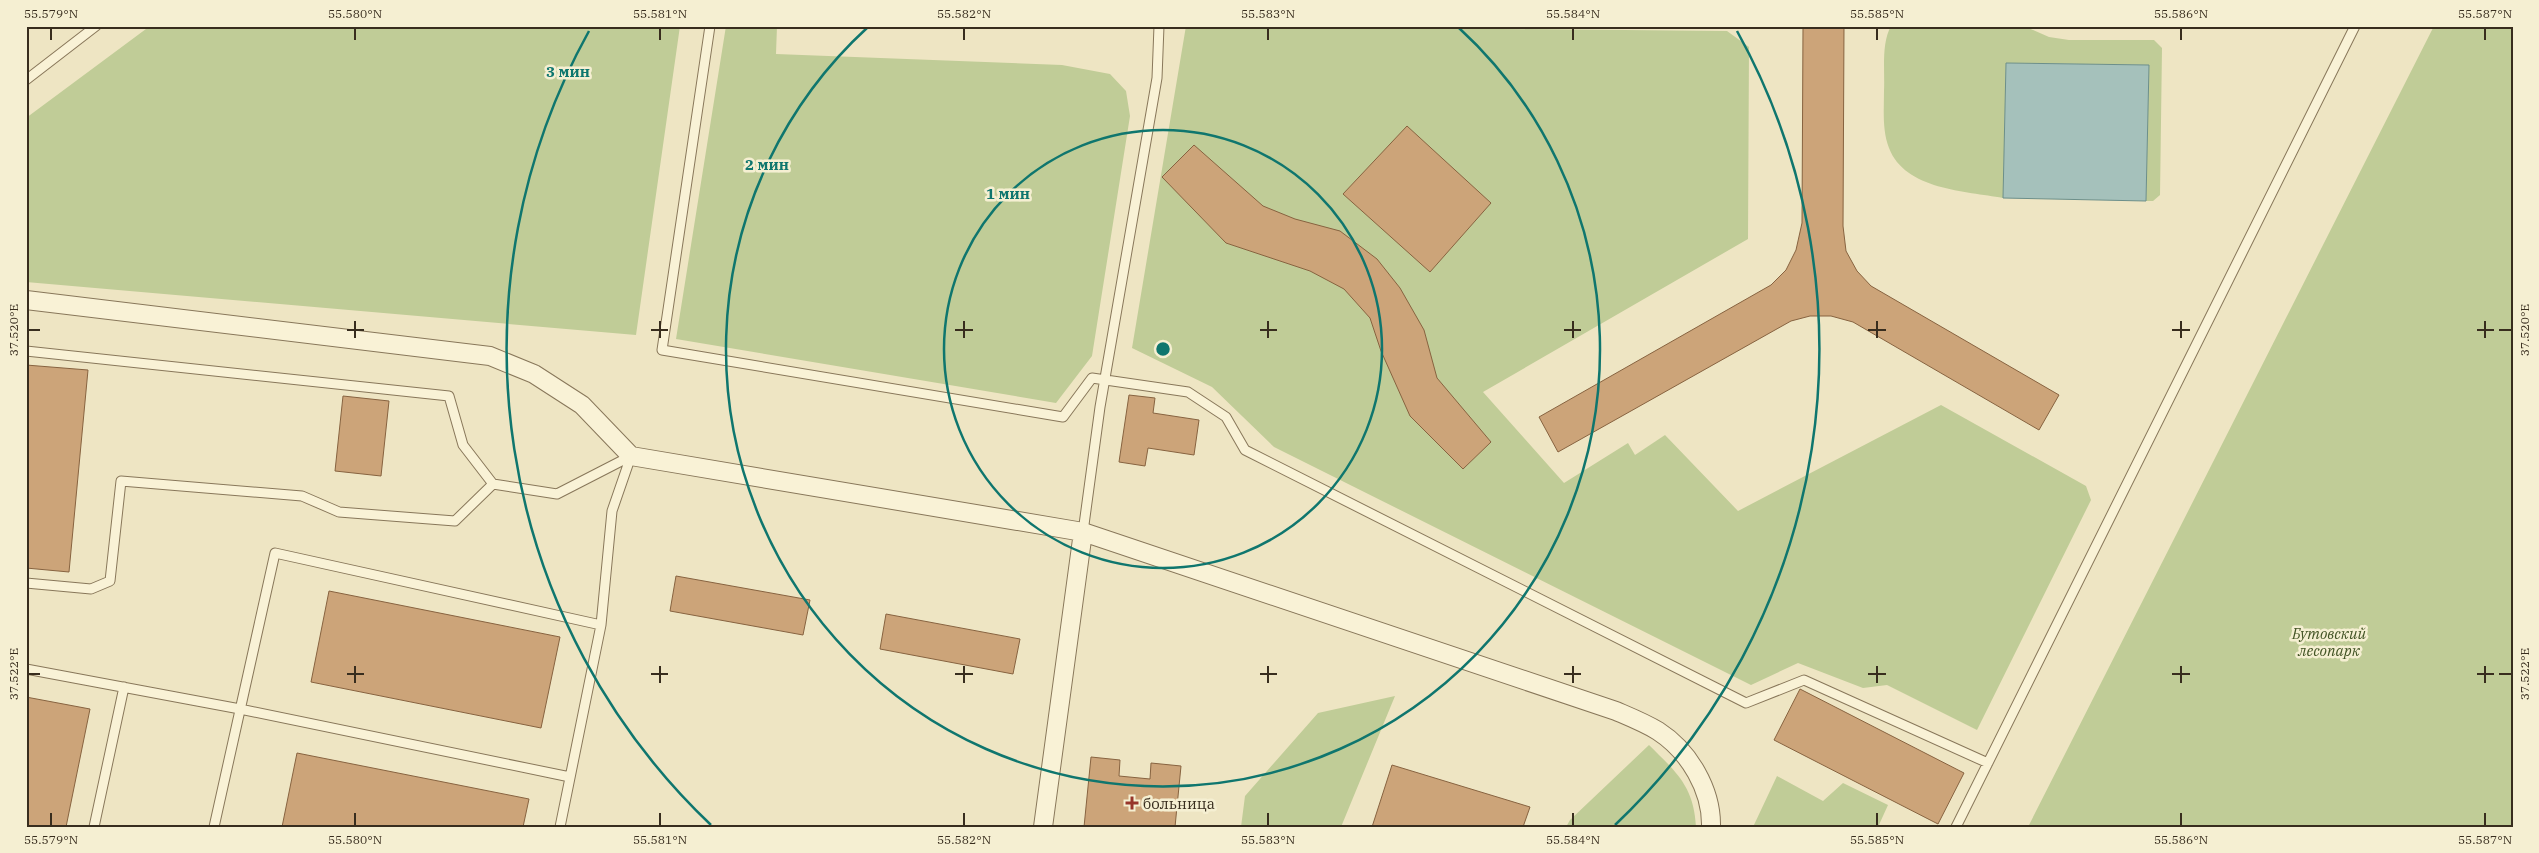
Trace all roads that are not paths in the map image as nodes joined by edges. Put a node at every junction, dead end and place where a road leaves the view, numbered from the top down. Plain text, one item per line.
1 (96, 26) edge
2 (710, 26) edge
3 (1159, 26) edge
4 (2355, 26) edge
5 (26, 80) edge
6 (26, 300) edge
7 (26, 351) edge
8 (1105, 380) junction
9 (631, 456) junction
10 (493, 484) junction
11 (1083, 532) junction
12 (26, 583) edge
13 (601, 625) junction
14 (26, 669) edge
15 (124, 687) junction
16 (240, 709) junction
17 (1988, 763) junction
18 (570, 777) junction
19 (94, 827) edge
20 (214, 827) edge
21 (560, 827) edge
22 (1043, 827) edge
23 (1711, 827) edge
24 (1956, 827) edge

1 - 5 lane
2 - 8 lane
3 - 8 lane
4 - 17 lane
6 - 9 street
7 - 10 lane
8 - 11 lane
8 - 17 lane
9 - 10 lane
9 - 11 street
9 - 13 lane
10 - 12 lane
11 - 22 street
11 - 23 street
13 - 16 lane
13 - 18 lane
14 - 15 lane
15 - 16 lane
15 - 19 lane
16 - 18 lane
16 - 20 lane
17 - 24 lane
18 - 21 lane

